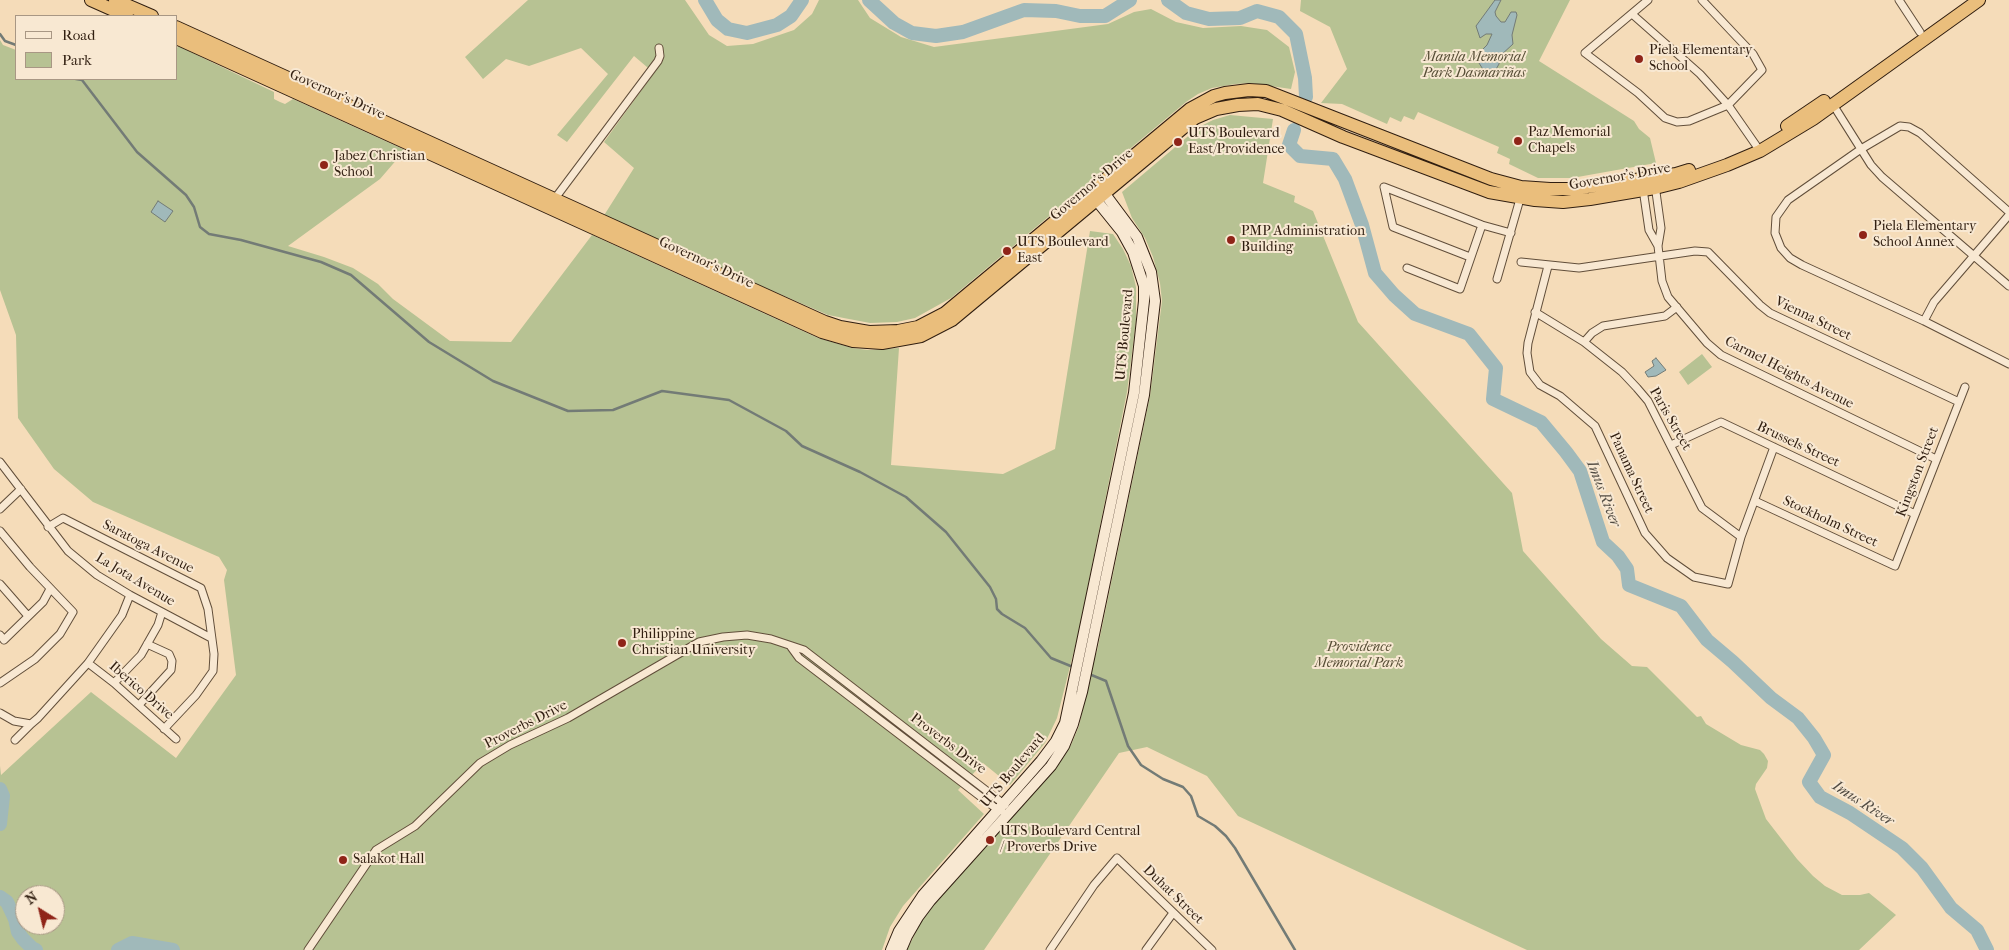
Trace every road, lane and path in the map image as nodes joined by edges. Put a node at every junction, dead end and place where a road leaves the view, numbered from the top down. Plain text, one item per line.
1 (91, 0) edge
2 (115, 0) edge
3 (1648, 0) edge
4 (1702, 0) edge
5 (1899, 0) edge
6 (1964, 0) edge
7 (1979, 0) edge
8 (1632, 14) junction
9 (125, 15) edge
10 (150, 15) edge
11 (178, 28) edge
12 (1920, 32) junction
13 (178, 39) edge
14 (659, 48) dead end
15 (1894, 56) junction
16 (1831, 101) junction
17 (1728, 106) junction
18 (1314, 117) junction
19 (1757, 148) junction
20 (1862, 149) junction
21 (1648, 184) junction
22 (1099, 195) junction
23 (1520, 199) junction
24 (552, 203) junction
25 (2009, 214) edge
26 (1482, 225) junction
27 (1511, 233) junction
28 (1658, 246) junction
29 (1974, 255) junction
30 (1470, 257) junction
31 (1659, 257) junction
32 (1521, 262) dead end
33 (1548, 266) junction
34 (1407, 268) dead end
35 (1497, 279) dead end
36 (2009, 286) edge
37 (1677, 307) junction
38 (1535, 312) junction
39 (1924, 322) junction
40 (1584, 342) junction
41 (2009, 364) edge
42 (1965, 387) dead end
43 (1959, 402) junction
44 (1671, 445) junction
45 (1774, 447) junction
46 (1936, 459) junction
47 (0, 462) edge
48 (21, 490) junction
49 (1754, 501) junction
50 (0, 509) edge
51 (1915, 514) junction
52 (48, 527) junction
53 (0, 531) edge
54 (1741, 537) junction
55 (1895, 566) joint
56 (0, 584) edge
57 (50, 589) junction
58 (130, 595) junction
59 (162, 612) junction
60 (28, 616) junction
61 (0, 635) edge
62 (211, 638) junction
63 (147, 644) junction
64 (88, 663) junction
65 (114, 682) junction
66 (0, 683) edge
67 (139, 705) junction
68 (0, 713) edge
69 (31, 724) junction
70 (164, 729) junction
71 (176, 739) dead end
72 (15, 740) dead end
73 (1004, 808) junction
74 (1173, 912) junction
75 (308, 950) edge
76 (891, 950) edge
77 (901, 950) edge
78 (1050, 950) edge
79 (1146, 950) edge
80 (1212, 950) edge

1 - 9 highway
2 - 10 highway
3 - 8 street
4 - 17 street
5 - 12 street
6 - 12 highway, Governor's Drive
7 - 15 highway, Governor's Drive
8 - 17 street
8 - 17 street
11 - 24 highway, Governor's Drive
12 - 15 highway, Governor's Drive
13 - 24 highway, Governor's Drive
14 - 24 street
15 - 16 highway, Governor's Drive
16 - 19 highway, Governor's Drive
16 - 20 street
17 - 19 street
18 - 21 highway, Governor's Drive
18 - 22 highway, Governor's Drive
18 - 23 highway, Governor's Drive
19 - 21 highway, Governor's Drive
20 - 25 street
20 - 29 street
20 - 39 street
21 - 23 highway, Governor's Drive
21 - 28 street, Carmel Heights Avenue
21 - 28 street, Carmel Heights Avenue
22 - 24 highway, Governor's Drive
22 - 73 main road, UTS Boulevard
23 - 27 street
25 - 29 street
26 - 27 street
26 - 30 street
26 - 30 street
27 - 35 street
28 - 31 street, Carmel Heights Avenue
29 - 36 street
29 - 39 street
30 - 34 street
31 - 33 street, Vienna Street
31 - 37 street, Carmel Heights Avenue
31 - 43 street, Vienna Street
32 - 33 street, Vienna Street
33 - 38 street, Panama Street
37 - 40 street
37 - 46 street, Carmel Heights Avenue
38 - 40 street, Paris Street
38 - 54 street, Panama Street
39 - 41 street
40 - 44 street, Paris Street
42 - 43 street, Kingston Street
43 - 46 street, Kingston Street
44 - 45 street, Brussels Street
44 - 54 street, Paris Street
45 - 49 street
45 - 51 street, Brussels Street
46 - 51 street, Kingston Street
47 - 48 street, La Jota Avenue
48 - 50 street
48 - 52 street, La Jota Avenue
49 - 54 street
49 - 55 street, Stockholm Street
51 - 55 street, Kingston Street
52 - 58 street, La Jota Avenue
52 - 62 street, Saratoga Avenue
53 - 57 street
56 - 60 street
57 - 60 street
57 - 66 street
58 - 59 street, La Jota Avenue
58 - 64 street
59 - 62 street, La Jota Avenue
59 - 63 street
60 - 61 street
62 - 70 street, Saratoga Avenue
63 - 65 street
63 - 67 street
64 - 65 street, Iberico Drive
64 - 69 street
65 - 67 street, Iberico Drive
67 - 70 street, Iberico Drive
68 - 69 street
69 - 72 street
70 - 71 street, Iberico Drive
73 - 75 street, Proverbs Drive
73 - 76 main road, UTS Boulevard
73 - 77 main road, UTS Boulevard
74 - 78 street, Duhat Street
74 - 79 street
74 - 80 street, Duhat Street

